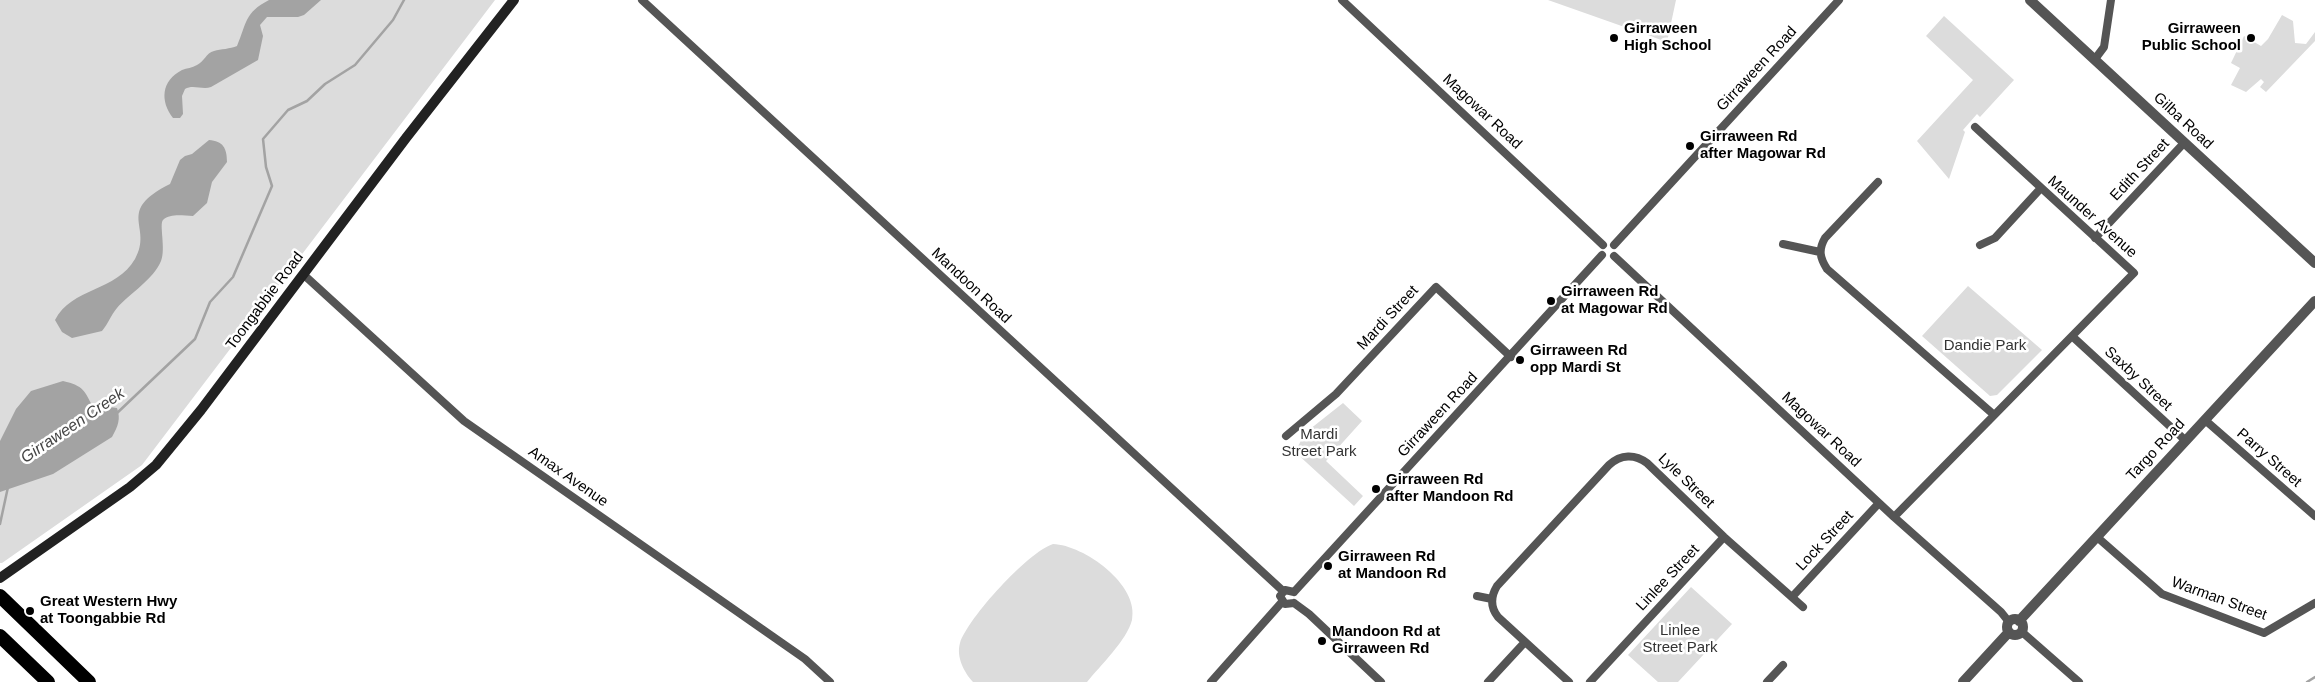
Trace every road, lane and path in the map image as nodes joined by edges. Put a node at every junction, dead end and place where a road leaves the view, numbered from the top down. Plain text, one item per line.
1 (514, 0) edge
2 (642, 0) edge
3 (1342, 0) edge
4 (1839, 0) edge
5 (2030, 0) edge
6 (2111, 0) edge
7 (2096, 60) junction
8 (1974, 127) dead end
9 (2184, 143) junction
10 (1878, 182) dead end
11 (2041, 188) junction
12 (2095, 238) junction
13 (1783, 244) dead end
14 (1603, 245) junction
15 (1614, 245) junction
16 (1980, 245) dead end
17 (1820, 252) junction
18 (1602, 256) junction
19 (1614, 256) junction
20 (2315, 263) edge
21 (304, 275) junction
22 (2315, 301) edge
23 (2072, 337) junction
24 (1511, 356) junction
25 (1994, 414) junction
26 (2205, 420) junction
27 (1286, 436) dead end
28 (2186, 441) junction
29 (1878, 503) junction
30 (2315, 516) edge
31 (1894, 518) junction
32 (1724, 537) junction
33 (2096, 538) junction
34 (0, 578) edge
35 (1283, 591) junction
36 (1294, 592) junction
37 (0, 596) edge
38 (1477, 596) dead end
39 (1792, 597) junction
40 (1492, 599) junction
41 (1282, 602) junction
42 (1294, 603) junction
43 (2315, 603) edge
44 (1802, 607) dead end
45 (2012, 625) junction
46 (2022, 632) joint
47 (0, 636) edge
48 (1525, 642) junction
49 (1783, 665) dead end
50 (48, 682) edge
51 (89, 682) edge
52 (830, 682) edge
53 (1210, 682) edge
54 (1381, 682) edge
55 (1488, 682) edge
56 (1569, 682) edge
57 (1590, 682) edge
58 (1767, 682) edge
59 (1963, 682) edge
60 (2079, 682) edge

1 - 21 main road, Toongabbie Road
2 - 35 street, Mandoon Road
3 - 14 street, Magowar Road
4 - 15 street, Girraween Road
5 - 7 street, Gilba Road
6 - 7 street
7 - 9 street, Gilba Road
8 - 11 street, Maunder Avenue
9 - 12 street, Edith Street
9 - 20 street, Gilba Road
10 - 17 street
11 - 12 street, Maunder Avenue
11 - 16 street
12 - 23 street, Maunder Avenue
13 - 17 street
14 - 15 street
14 - 18 street
15 - 19 street
17 - 25 street
18 - 19 street
18 - 24 street, Girraween Road
19 - 29 street, Magowar Road
21 - 34 main road, Toongabbie Road
21 - 52 street, Amax Avenue
22 - 26 street, Targo Road
23 - 25 street, Maunder Avenue
23 - 28 street, Saxby Street
24 - 27 street, Mardi Street
24 - 36 street, Girraween Road
25 - 31 street, Maunder Avenue
26 - 28 street, Targo Road
26 - 30 street, Parry Street
28 - 33 street, Targo Road
29 - 31 street, Magowar Road
29 - 39 street, Lock Street
31 - 45 street, Magowar Road
32 - 39 street, Lyle Street
32 - 40 street, Lyle Street
32 - 57 street, Linlee Street
33 - 43 street, Warman Street
33 - 45 street, Targo Road
35 - 36 street
35 - 41 street
36 - 42 street
37 - 51 highway
38 - 40 street
39 - 44 street, Lyle Street
40 - 48 street
41 - 42 street
41 - 53 street
42 - 54 street
45 - 46 street
45 - 59 street, Targo Road
46 - 60 street
47 - 50 highway
48 - 55 street
48 - 56 street
49 - 58 street

